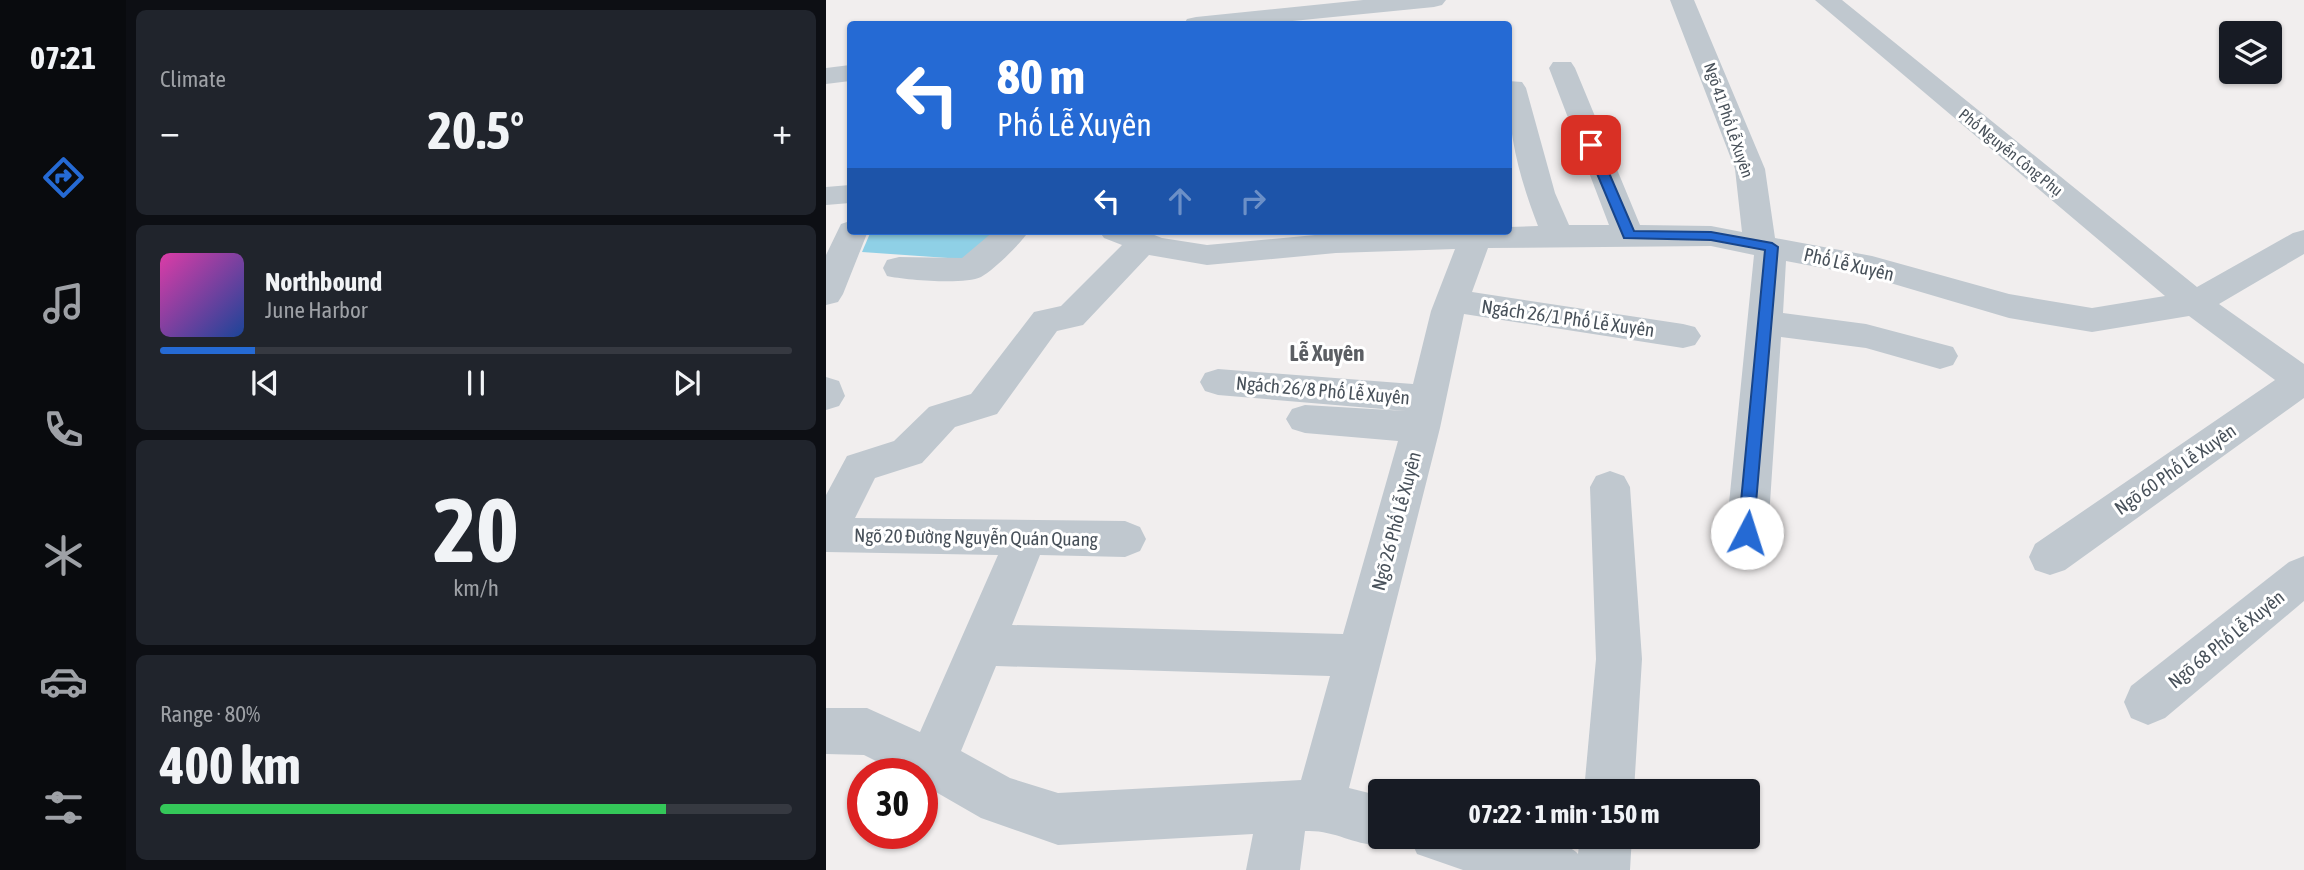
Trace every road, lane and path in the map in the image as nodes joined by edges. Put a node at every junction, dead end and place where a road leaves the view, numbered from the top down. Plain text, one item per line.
1 (1682, 0) edge
2 (1827, 0) edge
3 (1441, 14) edge
4 (1349, 16) edge
5 (1253, 21) edge
6 (1563, 68) dead end
7 (847, 73) edge
8 (826, 76) edge
9 (1513, 88) dead end
10 (847, 194) edge
11 (826, 196) edge
12 (850, 235) edge
13 (1008, 235) edge
14 (1478, 235) edge
15 (1558, 236) junction
16 (1629, 236) junction
17 (1130, 237) edge
18 (1336, 237) edge
19 (2304, 240) edge
20 (1247, 241) edge
21 (1766, 246) junction
22 (899, 268) dead end
23 (826, 294) edge
24 (1452, 301) junction
25 (2195, 303) junction
26 (1765, 323) junction
27 (1683, 336) dead end
28 (1940, 356) dead end
29 (1218, 382) dead end
30 (2303, 382) edge
31 (1425, 413) junction
32 (1305, 419) dead end
33 (1610, 487) dead end
34 (1747, 533) dead end
35 (826, 535) edge
36 (1026, 539) junction
37 (1125, 539) dead end
38 (2050, 556) dead end
39 (2304, 575) edge
40 (981, 645) junction
41 (1360, 656) junction
42 (2148, 702) dead end
43 (826, 731) edge
44 (923, 758) edge
45 (934, 758) edge
46 (938, 765) edge
47 (1610, 779) edge
48 (1301, 806) junction
49 (1368, 819) edge
50 (1482, 849) edge
51 (1605, 849) edge
52 (1273, 870) edge
53 (1559, 870) edge
54 (1603, 870) edge

1 - 21 street, Ngõ 41 Phố Lễ Xuyên
2 - 25 street, Phố Nguyễn Công Phụ
3 - 4 street
4 - 5 street
6 - 16 street
7 - 8 street
9 - 15 street
10 - 11 street
12 - 23 street
13 - 22 street
14 - 15 street, Phố Lễ Xuyên
14 - 18 street, Phố Lễ Xuyên
14 - 24 street, Ngõ 26 Phố Lễ Xuyên
15 - 16 street, Phố Lễ Xuyên
16 - 21 street, Phố Lễ Xuyên
17 - 20 street, Phố Lễ Xuyên
17 - 35 street
18 - 20 street, Phố Lễ Xuyên
19 - 25 street
21 - 25 street, Phố Lễ Xuyên
21 - 26 street, Ngõ 41 Phố Lễ Xuyên
24 - 27 street, Ngách 26/1 Phố Lễ Xuyên
24 - 31 street, Ngõ 26 Phố Lễ Xuyên
25 - 30 street
26 - 28 street
26 - 34 street, Ngõ 41 Phố Lễ Xuyên
29 - 31 street, Ngách 26/8 Phố Lễ Xuyên
30 - 38 street, Ngõ 60 Phố Lễ Xuyên
31 - 32 street
31 - 41 street, Ngõ 26 Phố Lễ Xuyên
33 - 47 street
35 - 36 street, Ngõ 20 Đường Nguyễn Quán Quang
36 - 37 street, Ngõ 20 Đường Nguyễn Quán Quang
36 - 40 street
39 - 42 street, Ngõ 68 Phố Lễ Xuyên
40 - 41 street
40 - 45 street
41 - 48 street, Ngõ 26 Phố Lễ Xuyên
43 - 44 street
46 - 48 street
48 - 49 street
48 - 52 street, Ngõ 26 Phố Lễ Xuyên
50 - 53 street
51 - 54 street

